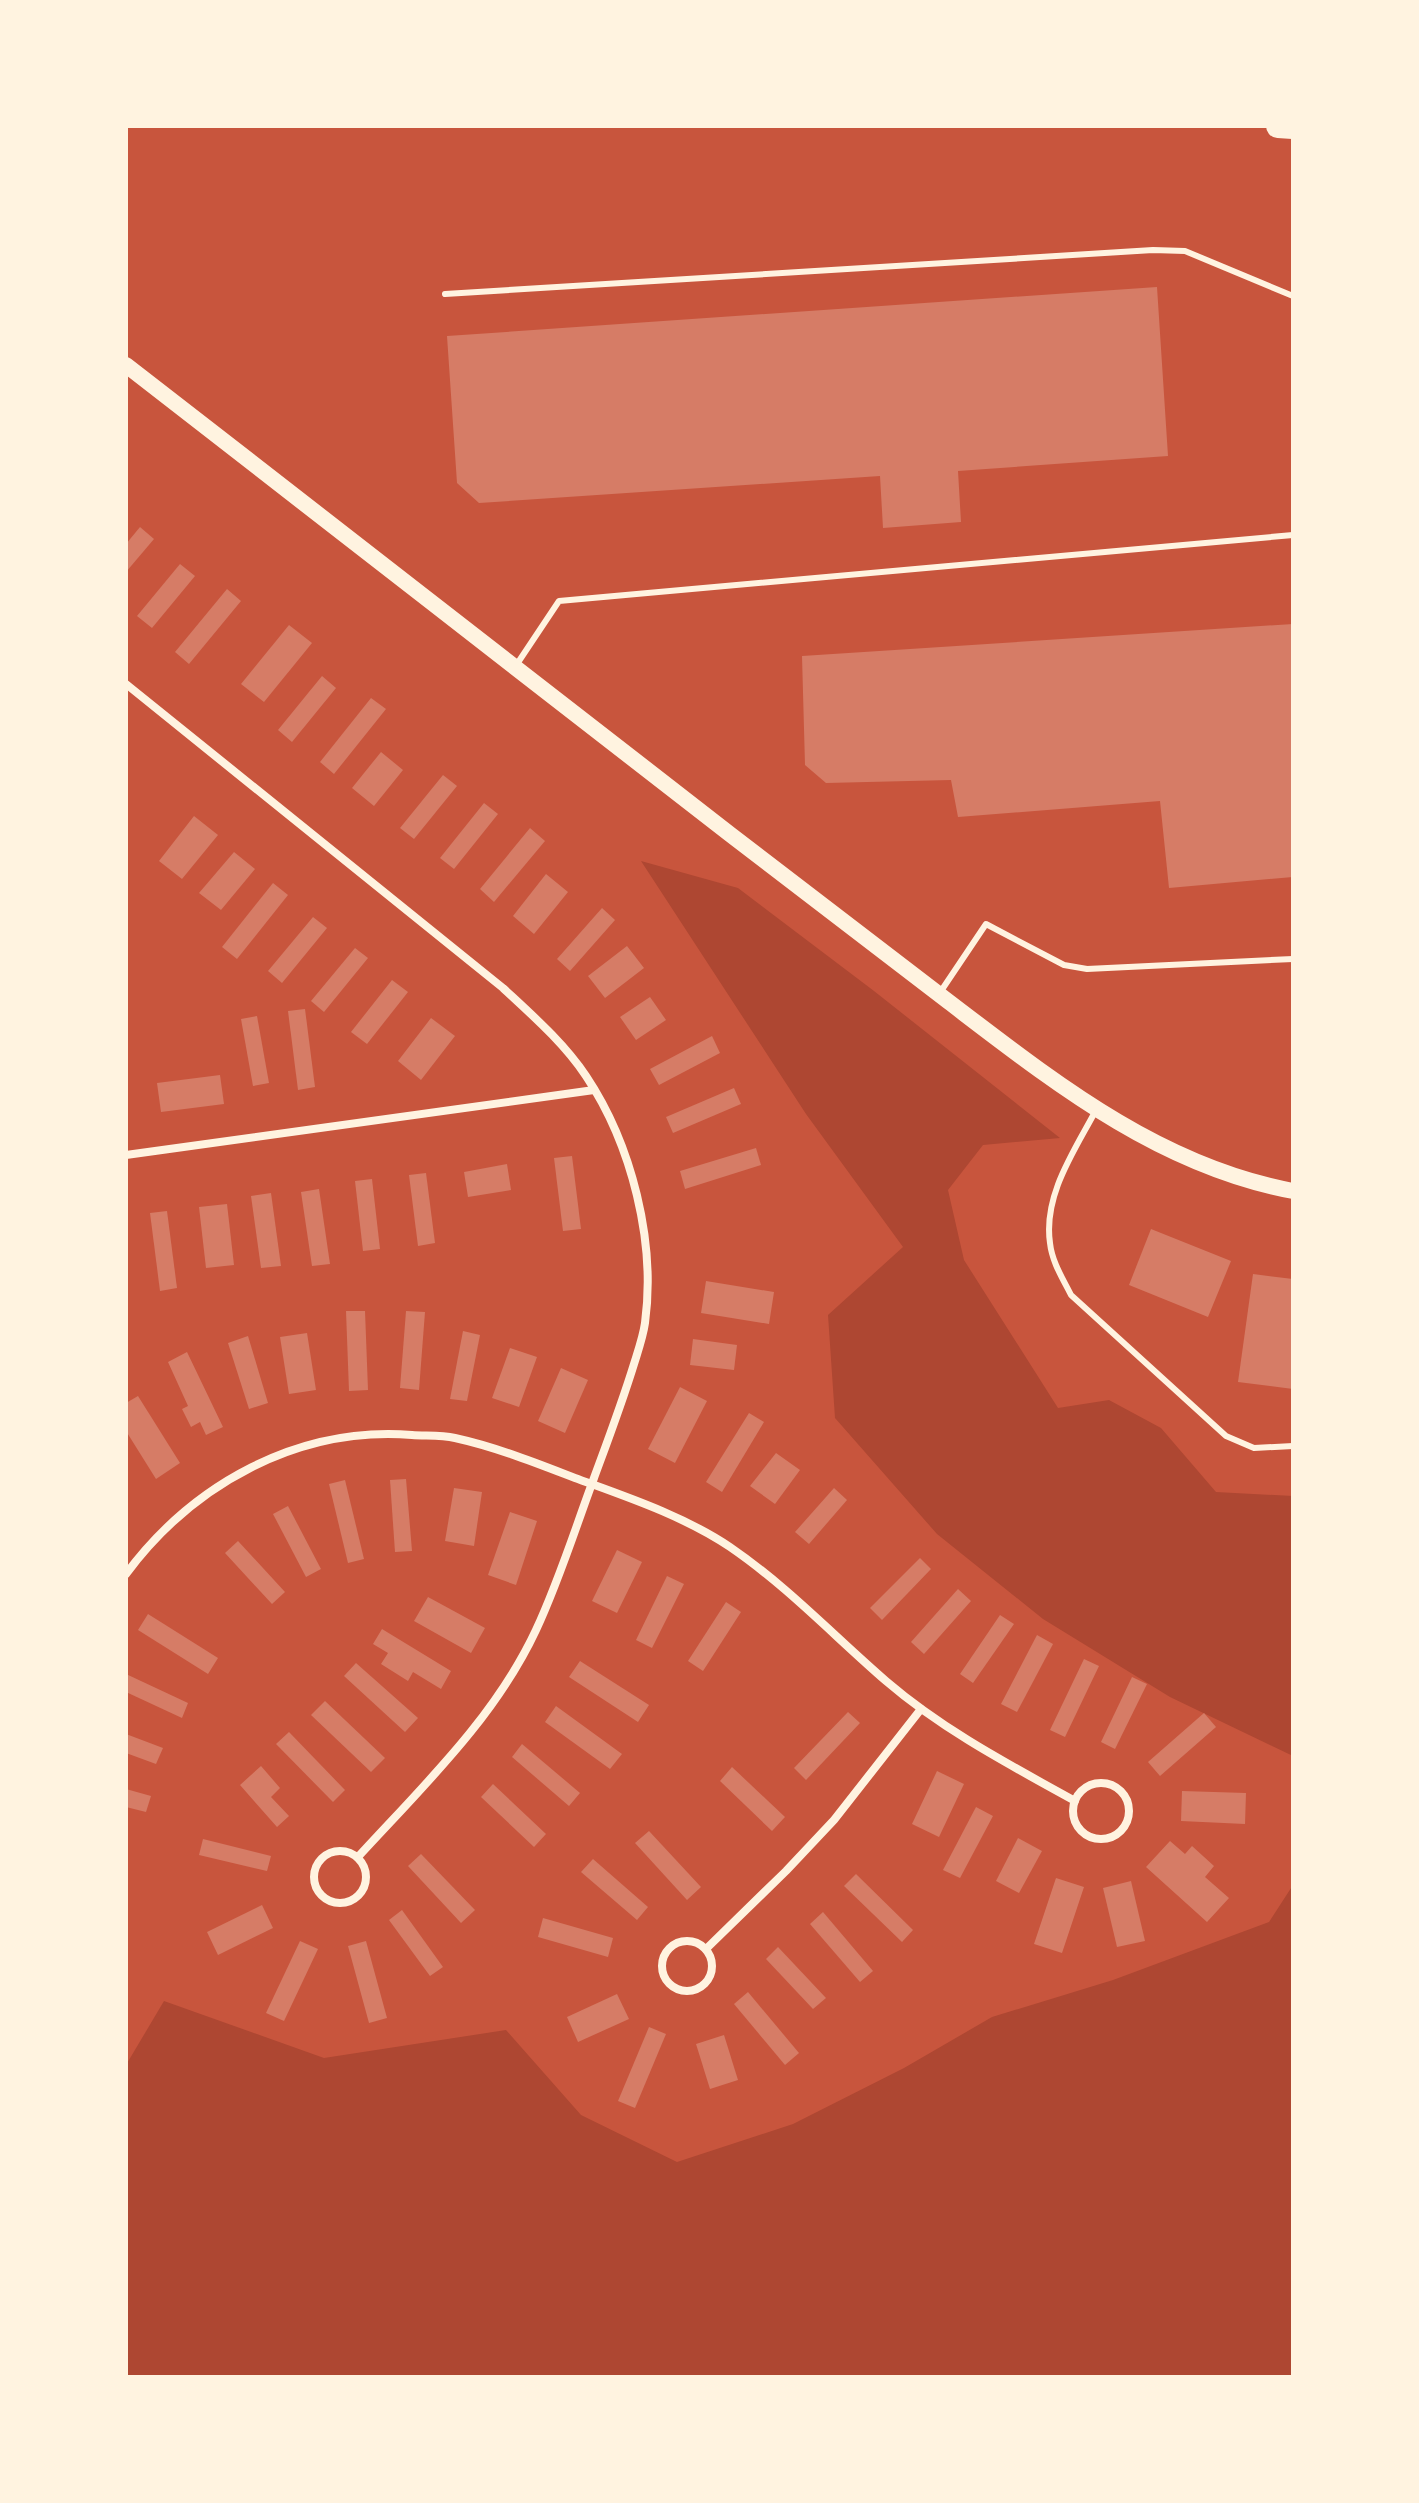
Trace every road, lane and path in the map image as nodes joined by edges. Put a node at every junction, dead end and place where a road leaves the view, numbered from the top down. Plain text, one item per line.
1 (1278, 126) edge
2 (1293, 127) edge
3 (445, 294) dead end
4 (1293, 296) edge
5 (126, 365) edge
6 (1293, 535) edge
7 (515, 667) junction
8 (126, 684) edge
9 (1293, 959) edge
10 (939, 994) junction
11 (594, 1090) junction
12 (1096, 1110) junction
13 (126, 1155) edge
14 (1293, 1191) edge
15 (1293, 1446) edge
16 (592, 1484) junction
17 (126, 1574) edge
18 (921, 1709) junction
19 (1075, 1801) junction
20 (358, 1857) junction
21 (706, 1949) junction

1 - 2 highway
3 - 4 lane
5 - 7 main road
6 - 7 lane
7 - 10 main road
8 - 11 street
9 - 10 lane
10 - 12 main road
11 - 13 street
11 - 16 street
12 - 14 main road
12 - 15 lane
16 - 17 street
16 - 18 street
16 - 20 street
18 - 19 street
18 - 21 street
19 - 19 street
20 - 20 street
21 - 21 street

